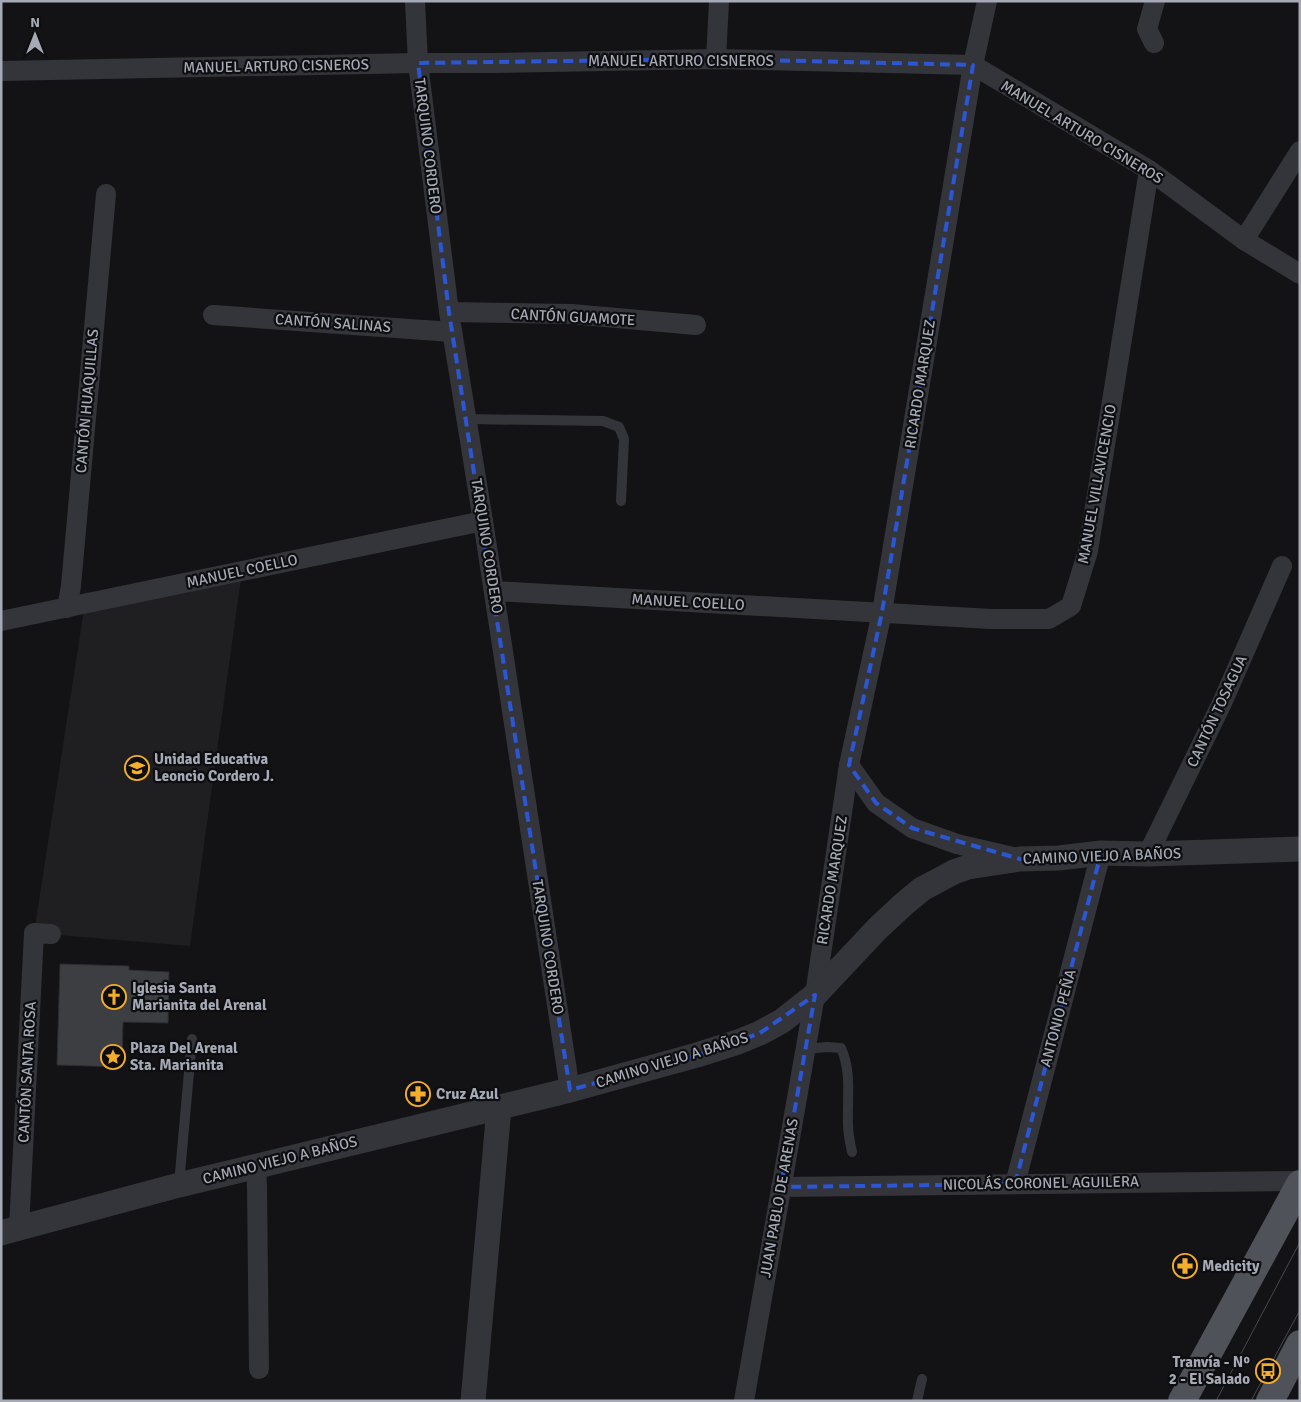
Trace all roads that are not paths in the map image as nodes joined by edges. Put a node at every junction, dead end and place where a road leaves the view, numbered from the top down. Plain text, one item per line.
1 (415, 1) edge
2 (719, 1) edge
3 (987, 1) edge
4 (1155, 1) edge
5 (1154, 43) dead end
6 (716, 59) junction
7 (418, 63) junction
8 (973, 65) junction
9 (1, 71) edge
10 (1300, 151) edge
11 (1149, 170) junction
12 (106, 194) dead end
13 (1244, 240) junction
14 (1300, 274) edge
15 (449, 312) junction
16 (213, 315) dead end
17 (696, 325) dead end
18 (452, 332) junction
19 (467, 419) junction
20 (621, 501) dead end
21 (483, 521) junction
22 (1282, 566) dead end
23 (494, 591) junction
24 (67, 608) junction
25 (882, 612) junction
26 (1, 621) edge
27 (849, 765) junction
28 (1300, 849) edge
29 (1101, 853) junction
30 (1148, 854) junction
31 (1020, 858) junction
32 (51, 934) dead end
33 (815, 995) junction
34 (192, 1039) dead end
35 (805, 1049) junction
36 (570, 1090) junction
37 (499, 1108) junction
38 (852, 1152) dead end
39 (256, 1166) junction
40 (1300, 1182) edge
41 (1015, 1184) junction
42 (179, 1185) junction
43 (781, 1187) junction
44 (10, 1231) edge
45 (1300, 1344) edge
46 (259, 1369) dead end
47 (922, 1379) dead end
48 (473, 1401) edge
49 (744, 1401) edge
50 (917, 1401) edge
51 (1182, 1401) edge
52 (1270, 1401) edge

1 - 7 street, TARQUINO CORDERO
2 - 6 street
3 - 8 street, RICARDO MARQUEZ
4 - 5 street
6 - 7 street, MANUEL ARTURO CISNEROS
6 - 8 street, MANUEL ARTURO CISNEROS
7 - 9 street, MANUEL ARTURO CISNEROS
7 - 15 street, TARQUINO CORDERO
8 - 11 street, MANUEL ARTURO CISNEROS
8 - 25 street, RICARDO MARQUEZ
10 - 13 street
11 - 13 street, MANUEL ARTURO CISNEROS
11 - 25 street, MANUEL VILLAVICENCIO
12 - 24 street, CANTÓN HUAQUILLAS
13 - 14 street, MANUEL ARTURO CISNEROS
15 - 17 street, CANTÓN GUAMOTE
15 - 18 street, TARQUINO CORDERO
16 - 18 street, CANTÓN SALINAS
18 - 19 street, TARQUINO CORDERO
19 - 20 lane
19 - 21 street, TARQUINO CORDERO
21 - 23 street, TARQUINO CORDERO
21 - 24 street, MANUEL COELLO
22 - 30 street, CANTÓN TOSAGUA
23 - 25 street, MANUEL COELLO
23 - 36 street, TARQUINO CORDERO
24 - 26 street, MANUEL COELLO
25 - 27 street, RICARDO MARQUEZ
27 - 31 street
27 - 33 street, RICARDO MARQUEZ
28 - 30 street, CAMINO VIEJO A BAÑOS
29 - 30 street, CAMINO VIEJO A BAÑOS
29 - 31 street, CAMINO VIEJO A BAÑOS
29 - 41 street, ANTONIO PEÑA
31 - 33 street, CAMINO VIEJO A BAÑOS
32 - 44 street, CANTÓN SANTA ROSA
33 - 35 street, JUAN PABLO DE ARENAS
33 - 36 street, CAMINO VIEJO A BAÑOS
34 - 42 lane
35 - 38 lane
35 - 43 street, JUAN PABLO DE ARENAS
36 - 37 street, CAMINO VIEJO A BAÑOS
37 - 39 street, CAMINO VIEJO A BAÑOS
37 - 48 street
39 - 42 street, CAMINO VIEJO A BAÑOS
39 - 46 street
40 - 41 street, NICOLÁS CORONEL AGUILERA
40 - 51 main road
41 - 43 street, NICOLÁS CORONEL AGUILERA
42 - 44 street, CAMINO VIEJO A BAÑOS
43 - 49 street, JUAN PABLO DE ARENAS
45 - 52 main road
47 - 50 lane

